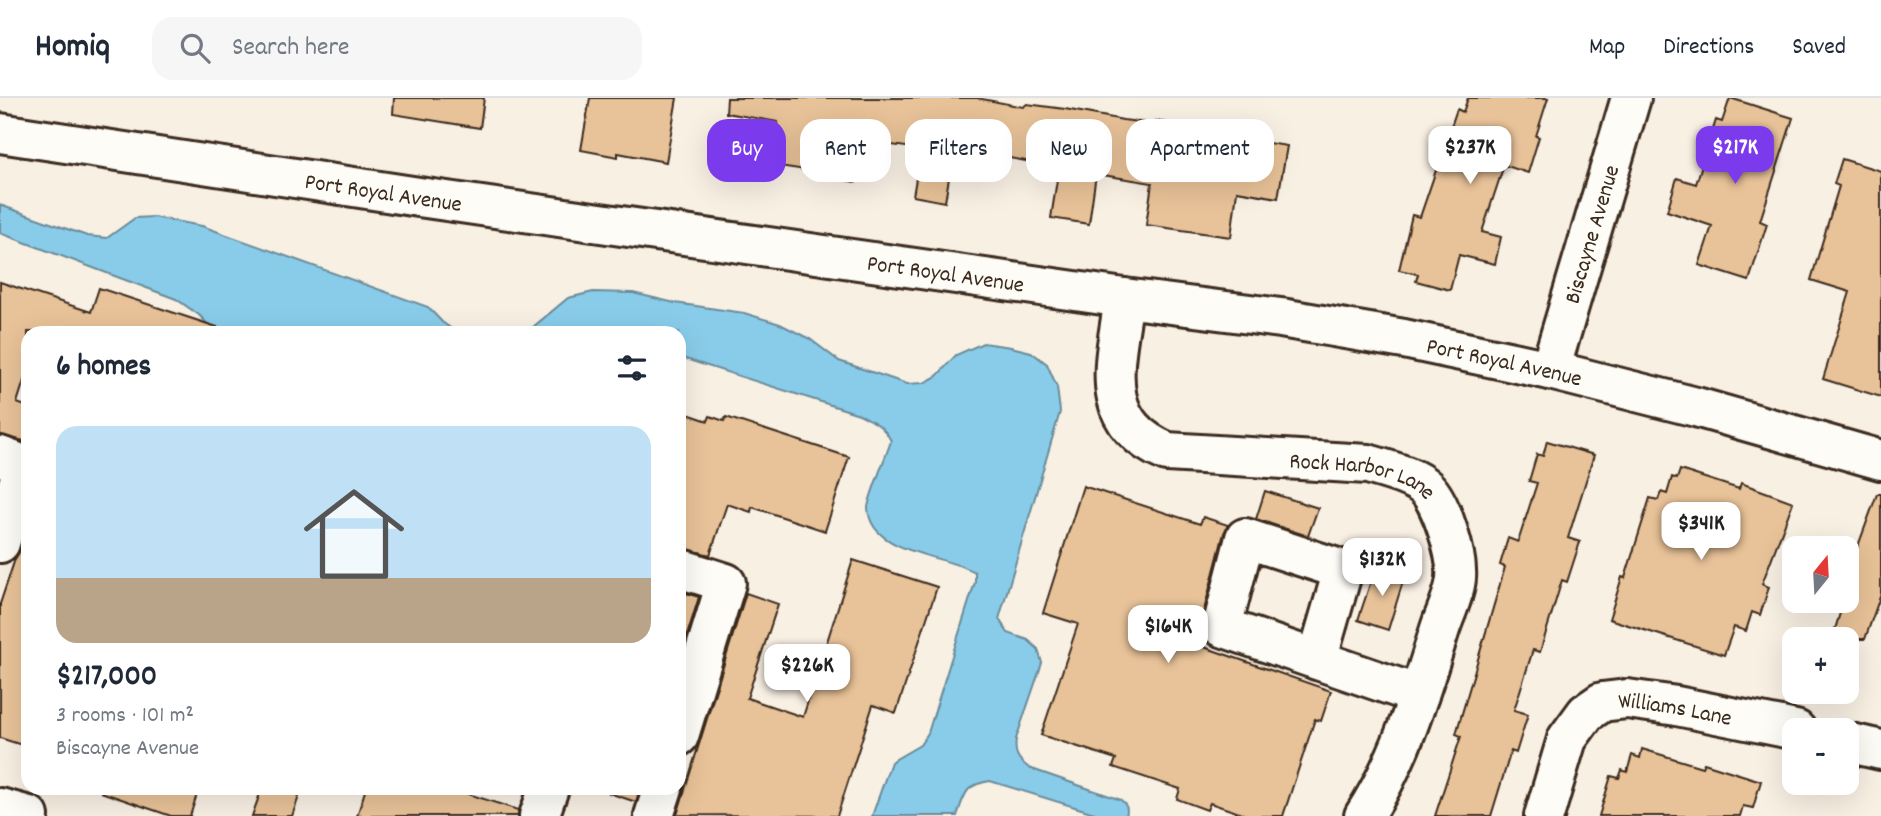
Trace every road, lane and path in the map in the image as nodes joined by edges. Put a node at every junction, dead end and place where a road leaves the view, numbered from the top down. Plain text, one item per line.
1 (1631, 98) edge
2 (0, 133) edge
3 (1124, 298) junction
4 (1550, 370) junction
5 (0, 456) edge
6 (1881, 460) edge
7 (21, 464) edge
8 (21, 475) edge
9 (0, 543) edge
10 (686, 570) edge
11 (1317, 660) dead end
12 (1419, 695) junction
13 (686, 713) edge
14 (1782, 727) edge
15 (1859, 745) edge
16 (1881, 750) edge
17 (546, 795) edge
18 (661, 795) edge
19 (0, 808) edge
20 (29, 816) edge
21 (539, 816) edge
22 (654, 816) edge
23 (1364, 816) edge
24 (1545, 816) edge

1 - 4 street, Biscayne Avenue
2 - 3 street, Port Royal Avenue
3 - 4 street, Port Royal Avenue
3 - 12 street, Rock Harbor Lane
4 - 6 street, Port Royal Avenue
5 - 7 street
8 - 9 street
10 - 13 street
11 - 12 street
12 - 23 street, Rock Harbor Lane
14 - 24 street, Williams Lane
15 - 16 street
17 - 21 street
18 - 22 street
19 - 20 street

